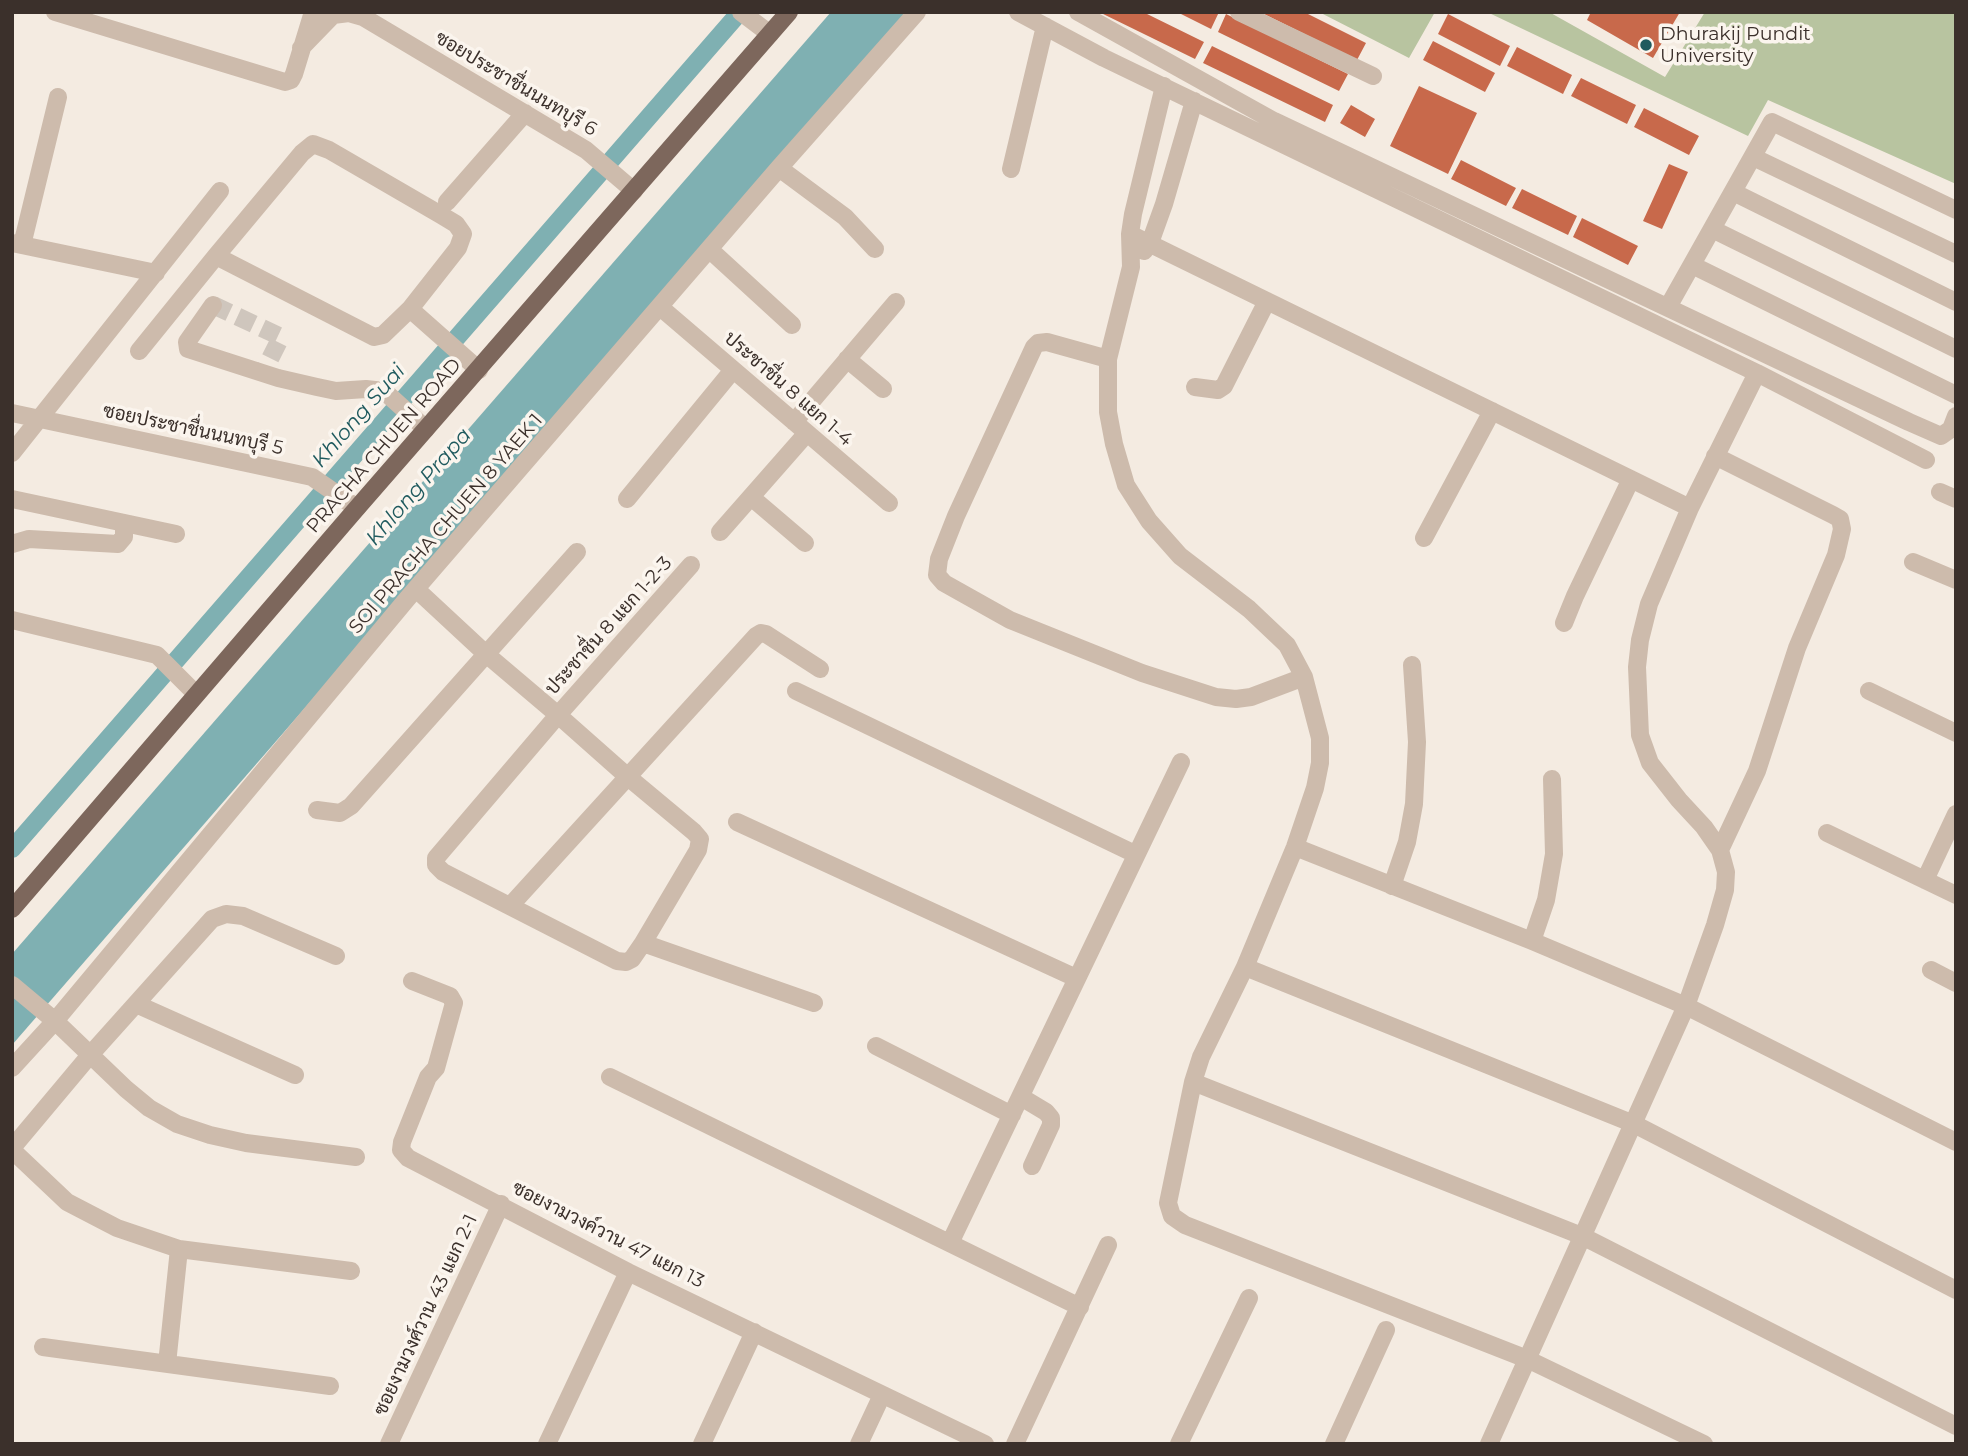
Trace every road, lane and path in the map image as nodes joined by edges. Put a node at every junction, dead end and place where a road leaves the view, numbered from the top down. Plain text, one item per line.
1 (55, 12) edge
2 (313, 12) edge
3 (789, 12) edge
4 (917, 12) edge
5 (1018, 12) edge
6 (1078, 12) edge
7 (1239, 12) edge
8 (746, 16) edge
9 (1045, 26) junction
10 (770, 34) junction
11 (301, 48) junction
12 (1373, 76) dead end
13 (1164, 86) junction
14 (58, 97) dead end
15 (1194, 101) junction
16 (525, 113) junction
17 (1753, 157) junction
18 (779, 168) junction
19 (1011, 169) dead end
20 (220, 191) dead end
21 (634, 191) junction
22 (1733, 192) junction
23 (447, 202) dead end
24 (1956, 210) edge
25 (1712, 229) junction
26 (1130, 234) junction
27 (1150, 243) junction
28 (17, 244) edge
29 (709, 249) junction
30 (875, 249) dead end
31 (1956, 254) edge
32 (216, 256) junction
33 (1692, 265) junction
34 (1131, 267) junction
35 (156, 273) junction
36 (1267, 301) junction
37 (896, 302) dead end
38 (1956, 302) edge
39 (213, 305) dead end
40 (660, 307) junction
41 (1668, 307) junction
42 (410, 309) junction
43 (792, 325) dead end
44 (1956, 349) edge
45 (139, 351) dead end
46 (847, 359) junction
47 (1108, 359) junction
48 (479, 370) junction
49 (733, 370) junction
50 (1756, 373) junction
51 (1195, 387) dead end
52 (883, 389) dead end
53 (1956, 395) edge
54 (1492, 411) junction
55 (12, 413) edge
56 (1956, 416) edge
57 (41, 420) junction
58 (801, 428) junction
59 (426, 429) junction
60 (12, 453) edge
61 (1715, 456) junction
62 (1926, 460) dead end
63 (1631, 479) junction
64 (751, 497) junction
65 (12, 499) edge
66 (627, 499) dead end
67 (889, 503) dead end
68 (357, 508) junction
69 (1690, 508) junction
70 (124, 523) junction
71 (720, 532) dead end
72 (176, 534) dead end
73 (1424, 538) dead end
74 (805, 543) dead end
75 (12, 544) edge
76 (577, 552) dead end
77 (1913, 562) dead end
78 (691, 565) dead end
79 (1956, 580) edge
80 (416, 589) junction
81 (12, 620) edge
82 (1564, 623) dead end
83 (486, 654) junction
84 (1412, 665) dead end
85 (820, 669) dead end
86 (1304, 677) junction
87 (796, 691) dead end
88 (1869, 691) dead end
89 (196, 694) junction
90 (558, 715) junction
91 (1956, 733) edge
92 (1181, 762) dead end
93 (628, 777) junction
94 (1552, 779) dead end
95 (317, 810) dead end
96 (1956, 814) edge
97 (737, 822) dead end
98 (1827, 833) dead end
99 (1295, 847) junction
100 (1720, 850) junction
101 (1135, 853) junction
102 (1925, 880) junction
103 (1392, 886) junction
104 (1956, 895) edge
105 (510, 905) junction
106 (12, 909) edge
107 (1532, 941) junction
108 (643, 943) junction
109 (336, 956) dead end
110 (1245, 967) junction
111 (1931, 970) dead end
112 (1076, 978) junction
113 (412, 981) dead end
114 (1956, 983) edge
115 (12, 985) edge
116 (814, 1003) dead end
117 (136, 1004) junction
118 (1686, 1006) junction
119 (50, 1017) junction
120 (876, 1046) dead end
121 (90, 1055) junction
122 (12, 1068) edge
123 (295, 1075) dead end
124 (610, 1077) dead end
125 (1193, 1082) junction
126 (1021, 1097) junction
127 (1012, 1115) junction
128 (1634, 1124) junction
129 (1956, 1142) edge
130 (12, 1149) edge
131 (356, 1157) dead end
132 (1032, 1166) dead end
133 (501, 1204) junction
134 (1583, 1236) junction
135 (950, 1243) junction
136 (1108, 1245) dead end
137 (179, 1249) junction
138 (351, 1272) dead end
139 (628, 1272) junction
140 (1956, 1290) edge
141 (1249, 1298) dead end
142 (1080, 1307) junction
143 (1386, 1330) dead end
144 (754, 1332) junction
145 (43, 1347) dead end
146 (1527, 1359) junction
147 (167, 1364) junction
148 (330, 1386) dead end
149 (882, 1395) junction
150 (1956, 1426) edge
151 (389, 1444) edge
152 (547, 1444) edge
153 (702, 1444) edge
154 (859, 1444) edge
155 (985, 1444) edge
156 (1015, 1444) edge
157 (1179, 1444) edge
158 (1334, 1444) edge
159 (1489, 1444) edge
160 (1704, 1444) edge

1 - 11 street
2 - 11 street
3 - 10 main road, PRACHA CHUEN ROAD
4 - 18 street, SOI PRACHA CHUEN 8 YAEK 1
5 - 9 street
6 - 41 street
7 - 12 street
8 - 10 street
9 - 13 street
9 - 19 street
10 - 21 main road, PRACHA CHUEN ROAD
11 - 16 street, ซอยประชาชื่นนนทบุรี 6
13 - 15 street
13 - 26 street
14 - 28 street
15 - 27 street
15 - 50 street
16 - 21 street, ซอยประชาชื่นนนทบุรี 6
16 - 23 street
17 - 22 street
17 - 24 street
17 - 31 street
18 - 29 street, SOI PRACHA CHUEN 8 YAEK 1
18 - 30 street
20 - 35 street
21 - 48 main road, PRACHA CHUEN ROAD
22 - 25 street
22 - 38 street
25 - 33 street
25 - 44 street
26 - 27 street
26 - 34 street
27 - 34 street
27 - 36 street
28 - 35 street
29 - 40 street, SOI PRACHA CHUEN 8 YAEK 1
29 - 43 street
32 - 42 street
32 - 42 street
32 - 45 street
33 - 41 street
33 - 53 street
34 - 47 street
35 - 57 street
36 - 51 street
36 - 54 street
37 - 46 street
39 - 59 street
40 - 49 street, ประชาชื่น 8 แยก 1-4
40 - 80 street, SOI PRACHA CHUEN 8 YAEK 1
41 - 56 street
42 - 48 street
46 - 52 street
46 - 58 street
47 - 86 street
47 - 86 street
48 - 59 main road, PRACHA CHUEN ROAD
49 - 58 street, ประชาชื่น 8 แยก 1-4
49 - 66 street
50 - 61 street
50 - 62 street
54 - 63 street
54 - 73 street
55 - 57 street, ซอยประชาชื่นนนทบุรี 5
57 - 60 street
57 - 68 street, ซอยประชาชื่นนนทบุรี 5
58 - 64 street
58 - 67 street, ประชาชื่น 8 แยก 1-4
59 - 68 main road, PRACHA CHUEN ROAD
61 - 69 street
61 - 100 street
63 - 69 street
63 - 82 street
64 - 71 street
64 - 74 street
65 - 70 street
68 - 89 main road, PRACHA CHUEN ROAD
69 - 100 street
70 - 72 street
70 - 75 street
76 - 83 street
77 - 79 street
78 - 90 street, ประชาชื่น 8 แยก 1-2-3
80 - 83 street
80 - 119 street, SOI PRACHA CHUEN 8 YAEK 1
81 - 89 street
83 - 90 street
83 - 95 street
84 - 103 street
85 - 93 street
86 - 99 street
87 - 101 street
88 - 91 street
89 - 106 main road, PRACHA CHUEN ROAD
90 - 93 street
90 - 105 street, ประชาชื่น 8 แยก 1-2-3
92 - 101 street
93 - 105 street
93 - 108 street
94 - 107 street
96 - 102 street
97 - 112 street
98 - 102 street
99 - 103 street
99 - 110 street
100 - 118 street
101 - 112 street
102 - 104 street
103 - 107 street
105 - 108 street
107 - 118 street
108 - 116 street
109 - 117 street
110 - 125 street
110 - 128 street
111 - 114 street
112 - 126 street
113 - 133 street, ซอยงามวงค์วาน 47 แยก 13
115 - 119 street
117 - 121 street
117 - 123 street
118 - 128 street
118 - 129 street
119 - 121 street
119 - 122 street, SOI PRACHA CHUEN 8 YAEK 1
120 - 127 street
121 - 130 street
121 - 131 street
124 - 135 street
125 - 134 street
125 - 146 street
126 - 127 street
126 - 132 street
127 - 135 street
128 - 134 street
128 - 140 street
130 - 137 street
133 - 139 street, ซอยงามวงค์วาน 47 แยก 13
133 - 151 street, ซอยงามวงศ์วาน 43 แยก 2-1
134 - 146 street
134 - 150 street
135 - 142 street
136 - 142 street
137 - 138 street
137 - 147 street
139 - 144 street, ซอยงามวงค์วาน 47 แยก 13
139 - 152 street
141 - 157 street
142 - 156 street
143 - 158 street
144 - 149 street, ซอยงามวงค์วาน 47 แยก 13
144 - 153 street
145 - 147 street
146 - 159 street
146 - 160 street
147 - 148 street
149 - 154 street
149 - 155 street, ซอยงามวงค์วาน 47 แยก 13

